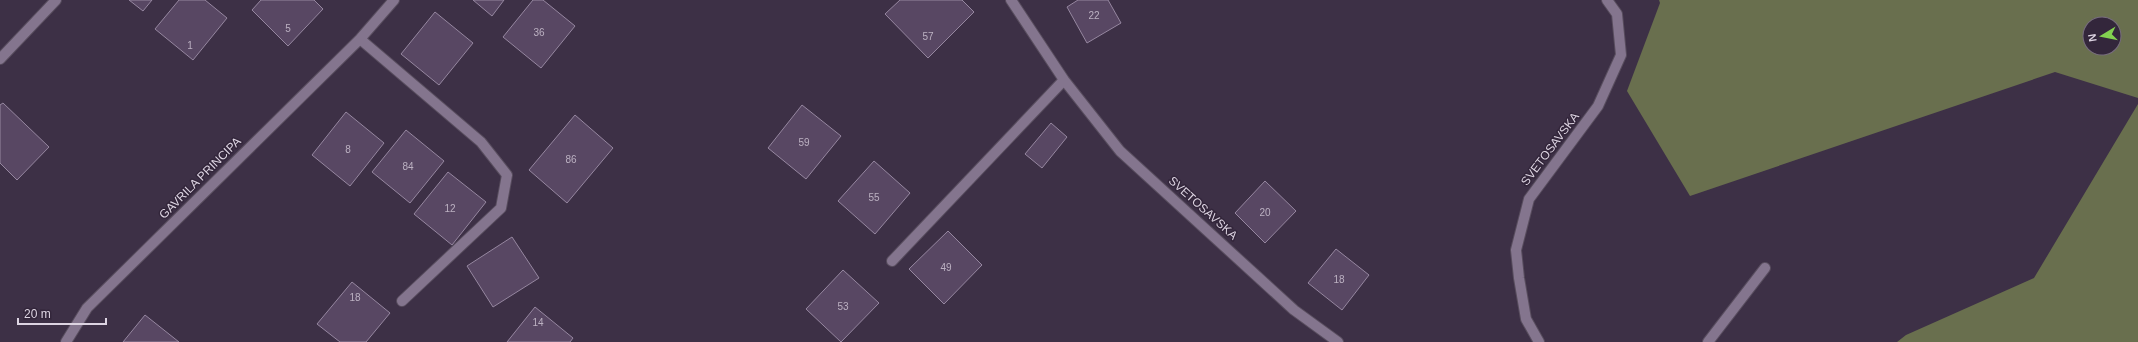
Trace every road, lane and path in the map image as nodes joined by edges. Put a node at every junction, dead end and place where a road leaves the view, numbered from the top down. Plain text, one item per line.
1 (56, 0) edge
2 (394, 0) edge
3 (1011, 0) edge
4 (1607, 0) edge
5 (360, 39) junction
6 (0, 59) edge
7 (1064, 80) junction
8 (892, 261) dead end
9 (1765, 268) dead end
10 (402, 301) dead end
11 (66, 342) edge
12 (1338, 342) edge
13 (1539, 342) edge
14 (1708, 342) edge

1 - 6 street
2 - 5 street, GAVRILA PRINCIPA
3 - 7 street, SVETOSAVSKA
4 - 13 street, SVETOSAVSKA
5 - 10 street
5 - 11 street, GAVRILA PRINCIPA
7 - 8 street
7 - 12 street, SVETOSAVSKA
9 - 14 street

